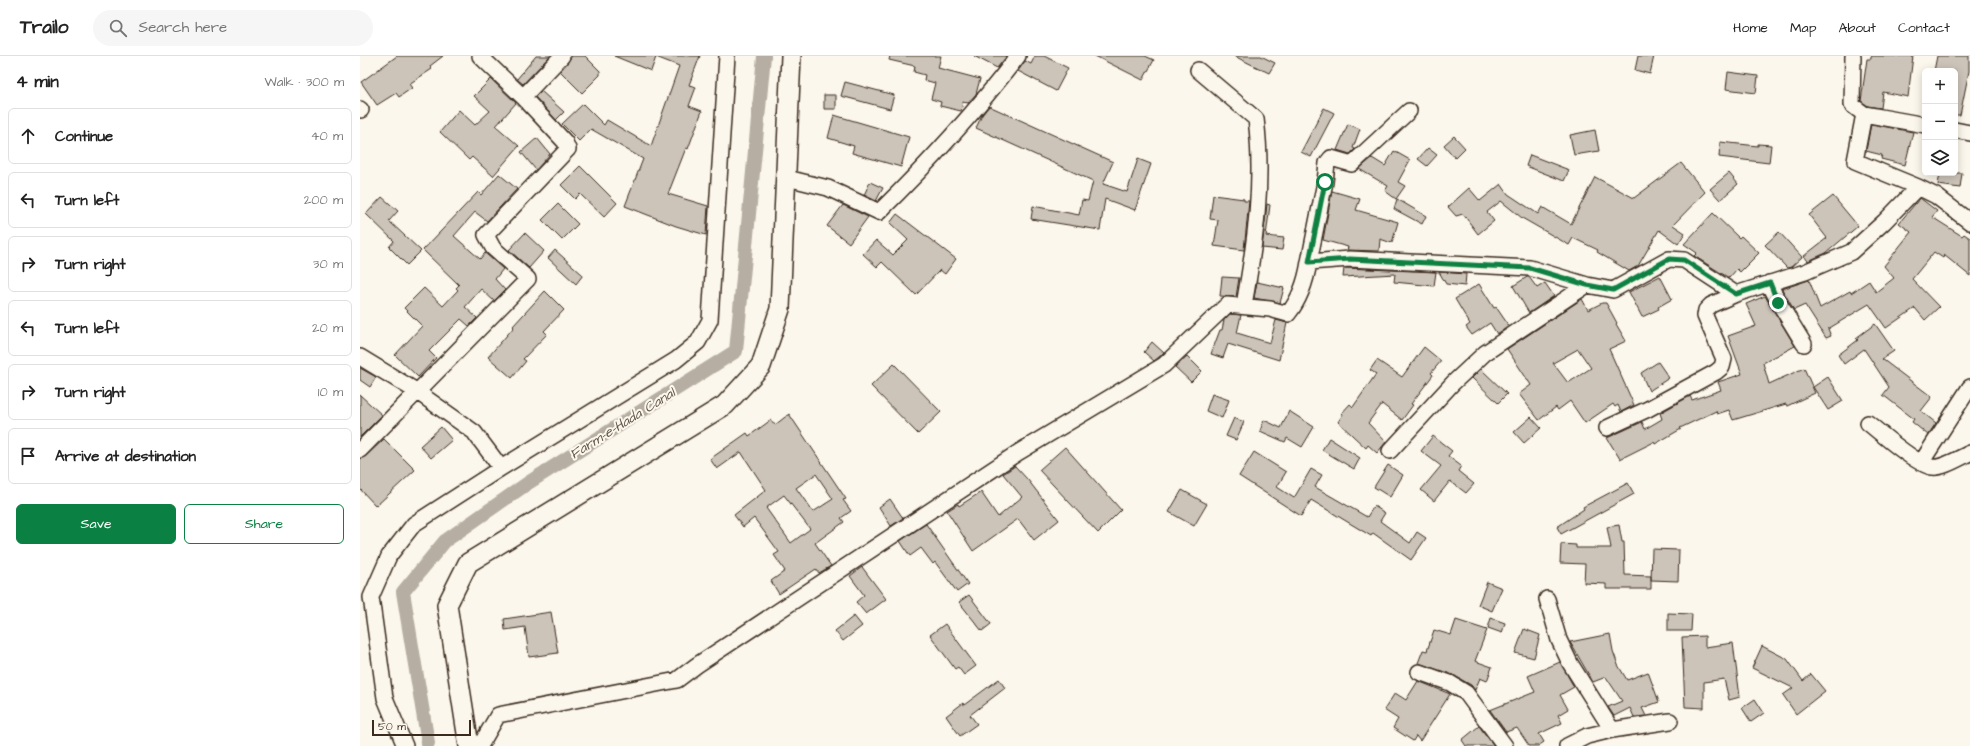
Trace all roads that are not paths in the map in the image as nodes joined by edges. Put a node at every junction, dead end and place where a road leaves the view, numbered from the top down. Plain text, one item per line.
1 (480, 56) edge
2 (562, 56) edge
3 (727, 56) edge
4 (791, 56) edge
5 (1018, 56) edge
6 (1853, 56) edge
7 (1198, 70) dead end
8 (523, 97) junction
9 (1409, 110) dead end
10 (1864, 114) junction
11 (1922, 124) edge
12 (1958, 131) edge
13 (1970, 133) edge
14 (787, 178) junction
15 (1918, 187) junction
16 (1970, 222) edge
17 (1309, 262) junction
18 (1770, 283) junction
19 (1587, 285) junction
20 (1736, 294) junction
21 (1244, 305) junction
22 (1804, 344) dead end
23 (360, 357) edge
24 (1970, 387) edge
25 (416, 391) junction
26 (1868, 423) dead end
27 (1607, 428) dead end
28 (360, 450) edge
29 (1390, 451) dead end
30 (1970, 453) edge
31 (1921, 462) junction
32 (501, 468) junction
33 (1548, 599) dead end
34 (1419, 672) dead end
35 (1670, 721) dead end
36 (1612, 730) junction
37 (1590, 741) edge
38 (405, 746) edge
39 (469, 746) edge
40 (480, 746) edge
41 (1505, 746) edge
42 (1567, 746) edge

1 - 8 street
2 - 8 street
3 - 32 street
4 - 14 street
5 - 14 street
6 - 10 street
7 - 21 street
8 - 25 street
9 - 17 street
10 - 11 street
10 - 15 street
12 - 13 street
14 - 39 street
15 - 16 street
15 - 18 street
17 - 19 street
17 - 21 street
18 - 20 street
18 - 22 street
19 - 20 street
19 - 29 street
20 - 27 street
21 - 40 street
23 - 25 street
24 - 31 street
25 - 28 street
25 - 32 street
26 - 31 street
30 - 31 street
32 - 38 street
33 - 36 street
34 - 41 street
35 - 36 street
36 - 37 street
37 - 42 street

